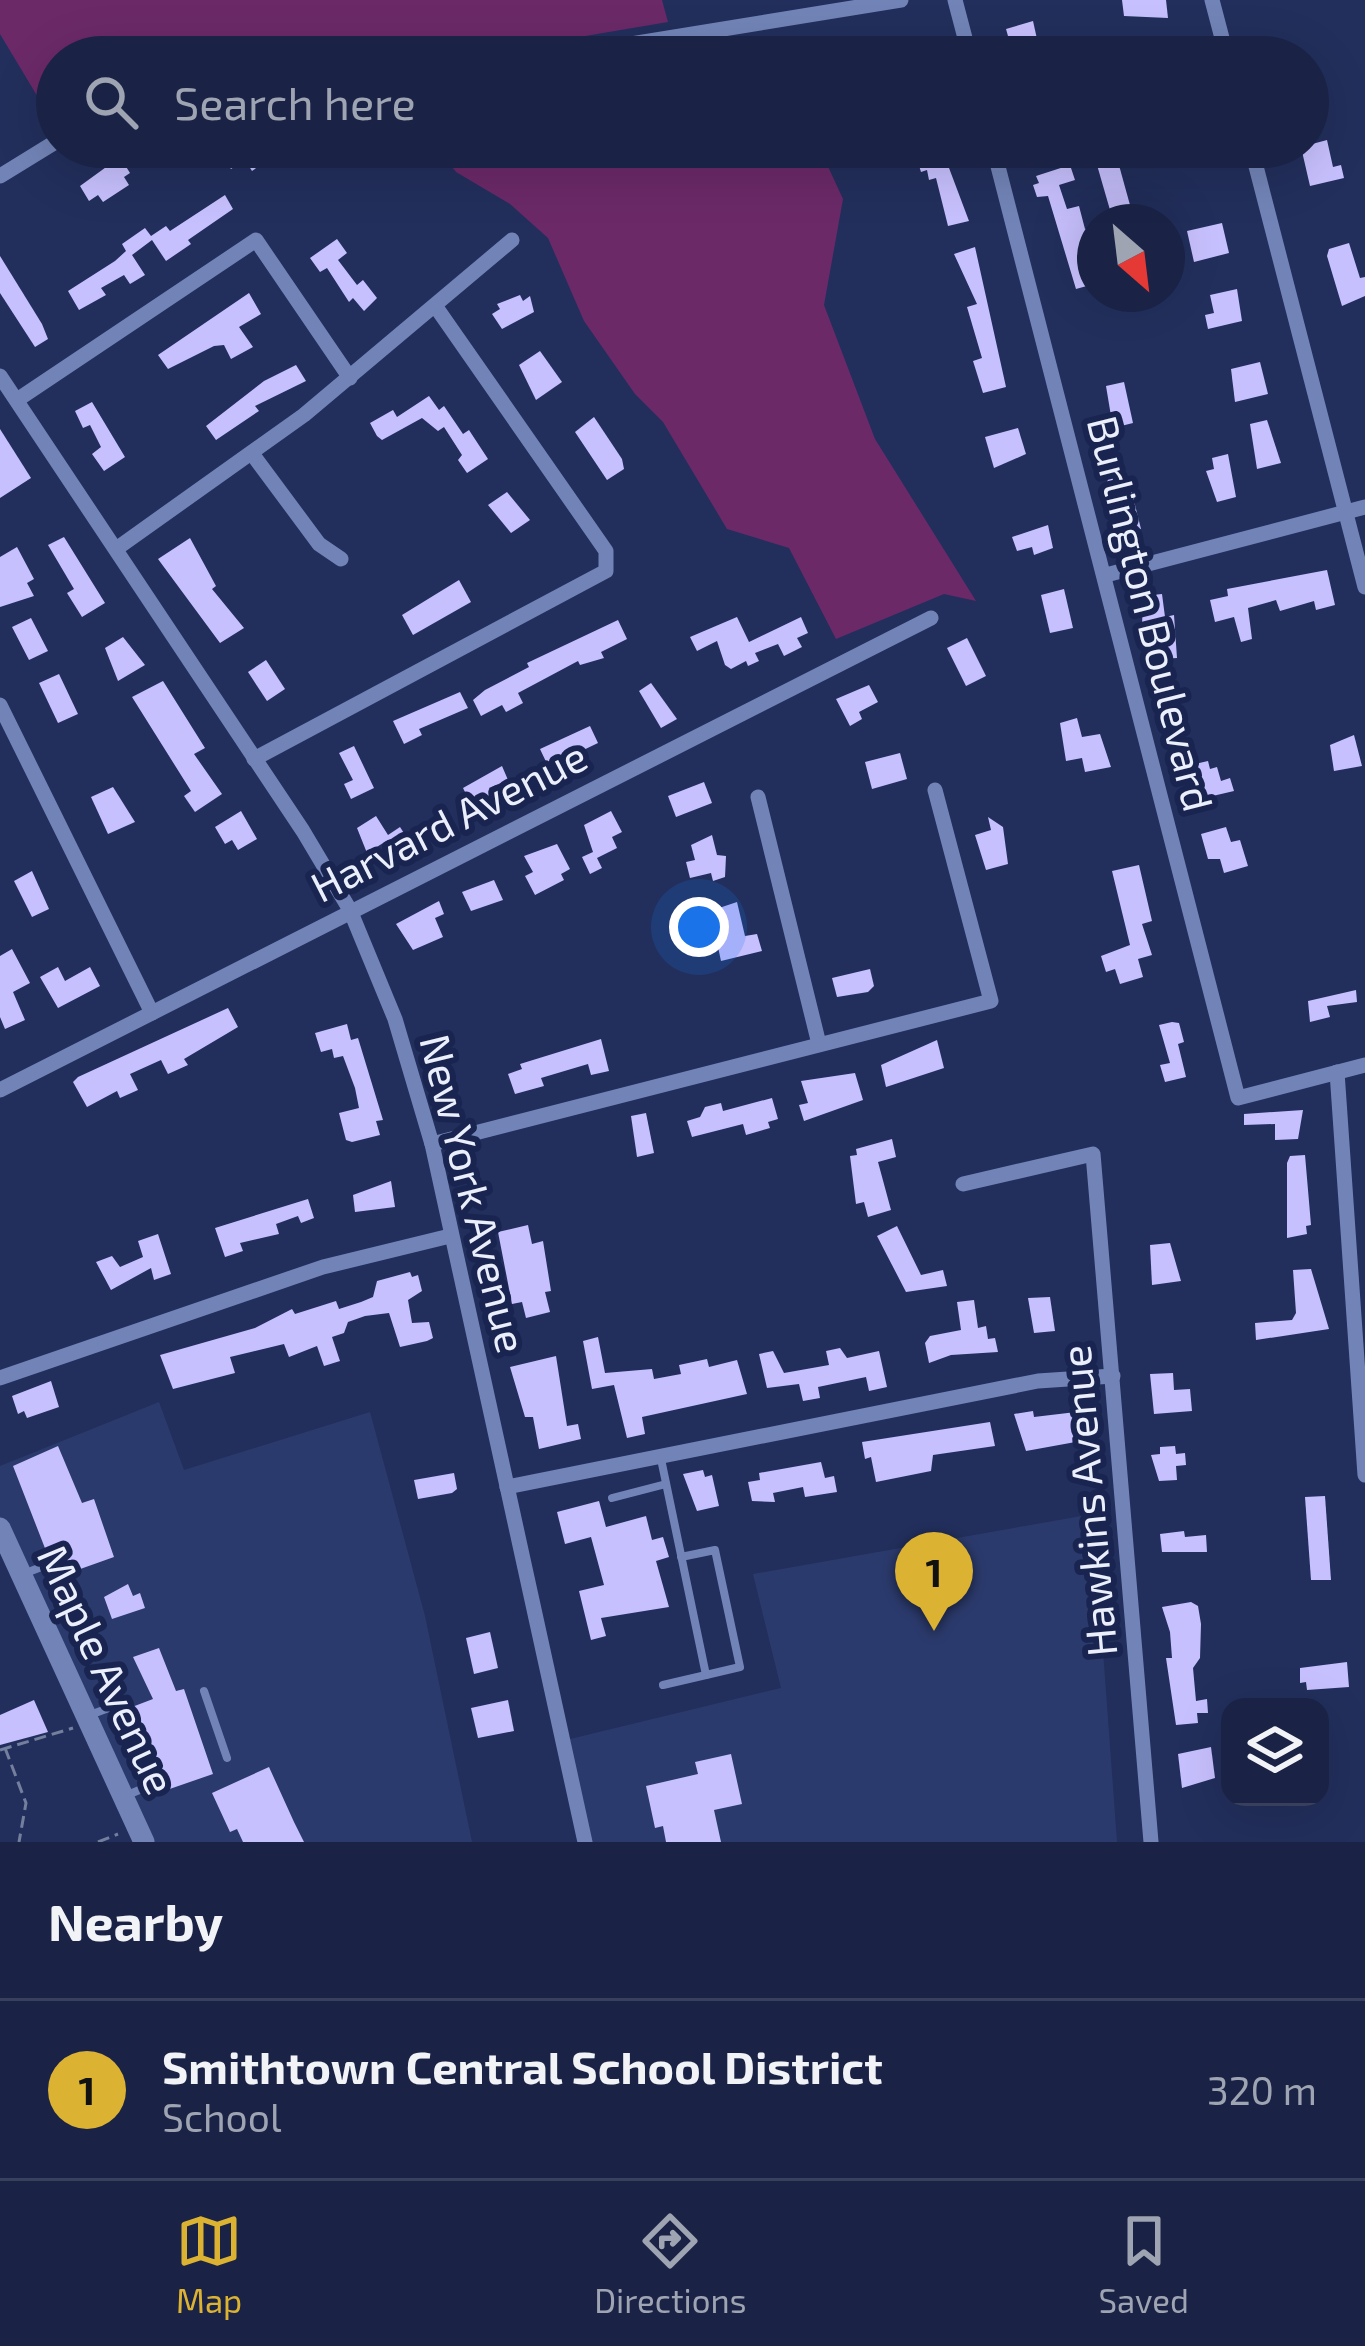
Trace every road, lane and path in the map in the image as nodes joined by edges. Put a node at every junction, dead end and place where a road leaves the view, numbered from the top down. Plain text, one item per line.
1 (901, 0) edge
2 (955, 0) edge
3 (1213, 0) edge
4 (680, 36) edge
5 (964, 36) edge
6 (1222, 36) edge
7 (36, 154) edge
8 (999, 168) edge
9 (1257, 168) edge
10 (0, 176) edge
11 (512, 240) dead end
12 (436, 307) junction
13 (0, 376) edge
14 (350, 378) junction
15 (17, 400) junction
16 (253, 455) junction
17 (1365, 507) edge
18 (1347, 512) junction
19 (116, 549) junction
20 (341, 559) dead end
21 (1106, 575) junction
22 (1365, 587) edge
23 (931, 618) dead end
24 (0, 705) edge
25 (254, 759) junction
26 (935, 790) dead end
27 (758, 797) dead end
28 (350, 910) junction
29 (152, 1013) junction
30 (820, 1044) junction
31 (1365, 1065) edge
32 (1337, 1072) junction
33 (0, 1090) edge
34 (432, 1144) junction
35 (963, 1184) dead end
36 (451, 1236) junction
37 (1113, 1376) junction
38 (0, 1378) edge
39 (661, 1457) junction
40 (1365, 1475) edge
41 (666, 1484) junction
42 (507, 1486) junction
43 (612, 1498) dead end
44 (0, 1528) edge
45 (681, 1557) junction
46 (52, 1564) dead end
47 (22, 1575) junction
48 (706, 1675) junction
49 (663, 1684) dead end
50 (204, 1691) dead end
51 (125, 1702) dead end
52 (81, 1722) junction
53 (3, 1749) edge
54 (227, 1758) dead end
55 (156, 1784) dead end
56 (124, 1796) junction
57 (122, 1833) dead end
58 (20, 1842) edge
59 (98, 1842) edge
60 (144, 1842) edge
61 (585, 1842) edge
62 (1151, 1842) edge

1 - 4 street
2 - 5 street
3 - 6 street
7 - 10 street
8 - 21 street, Burlington Boulevard
9 - 18 street
11 - 12 street
12 - 14 street
12 - 25 street
13 - 15 street, New York Avenue
14 - 15 street
14 - 16 street
15 - 19 street, New York Avenue
16 - 19 street
16 - 20 street
17 - 18 street
18 - 21 street
18 - 22 street
19 - 25 street, New York Avenue
21 - 32 street, Burlington Boulevard
23 - 28 street, Harvard Avenue
24 - 29 street
25 - 28 street, New York Avenue
26 - 30 street
27 - 30 street
28 - 29 street, Harvard Avenue
28 - 34 street, New York Avenue
29 - 33 street, Harvard Avenue
30 - 34 street
31 - 32 street
32 - 40 street
34 - 36 street, New York Avenue
35 - 37 street, Hawkins Avenue
36 - 38 street
36 - 42 street, New York Avenue
37 - 39 street
37 - 62 street, Hawkins Avenue
39 - 41 lane
39 - 42 street
41 - 43 lane
41 - 45 lane
42 - 61 street, New York Avenue
44 - 47 main road, Maple Avenue
45 - 48 lane
45 - 48 lane
46 - 47 lane
47 - 52 main road, Maple Avenue
48 - 49 lane
50 - 54 lane
51 - 52 lane
52 - 53 path
52 - 56 main road, Maple Avenue
53 - 58 path
55 - 56 lane
56 - 60 main road, Maple Avenue
57 - 59 path

